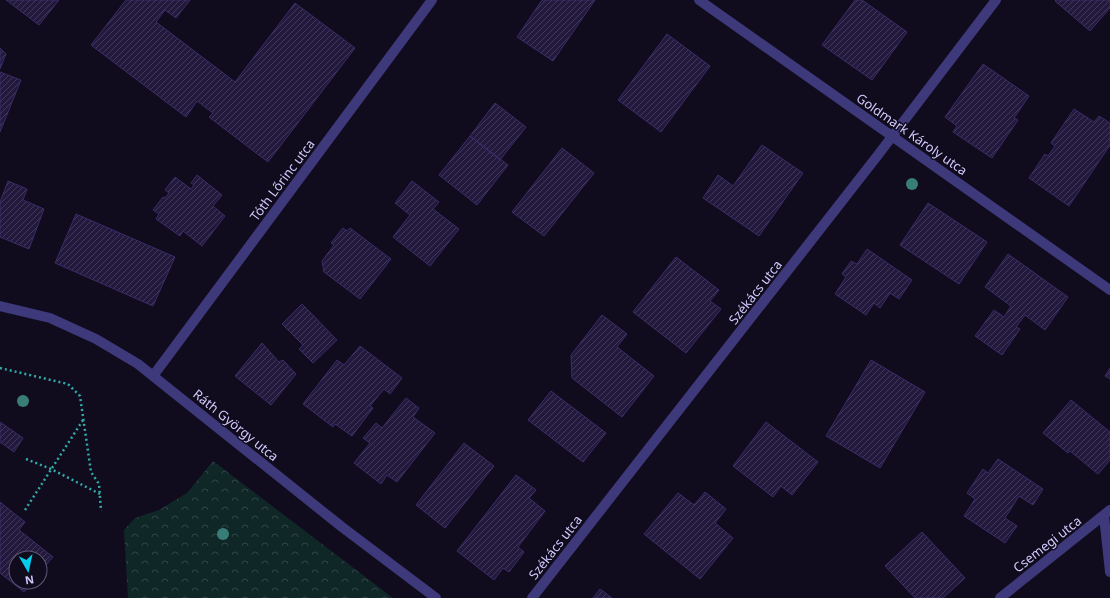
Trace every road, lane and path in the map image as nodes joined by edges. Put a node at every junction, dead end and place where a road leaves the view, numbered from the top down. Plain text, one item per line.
1 (432, 0) edge
2 (699, 0) edge
3 (996, 0) edge
4 (892, 135) junction
5 (1110, 290) edge
6 (0, 306) edge
7 (0, 368) edge
8 (154, 376) junction
9 (83, 419) junction
10 (26, 459) dead end
11 (51, 469) junction
12 (100, 495) junction
13 (25, 510) dead end
14 (101, 511) dead end
15 (1107, 513) edge
16 (1110, 572) edge
17 (436, 598) edge
18 (532, 598) edge
19 (1000, 598) edge

1 - 8 street, Tóth Lőrinc utca
2 - 4 street, Goldmark Károly utca
3 - 4 street, Székács utca
4 - 5 street, Goldmark Károly utca
4 - 18 street, Székács utca
6 - 8 street, Ráth György utca
7 - 9 path
8 - 17 street, Ráth György utca
9 - 11 path
9 - 12 path
10 - 11 path
11 - 12 path
11 - 13 path
12 - 14 path
15 - 16 street
15 - 19 street, Csemegi utca

